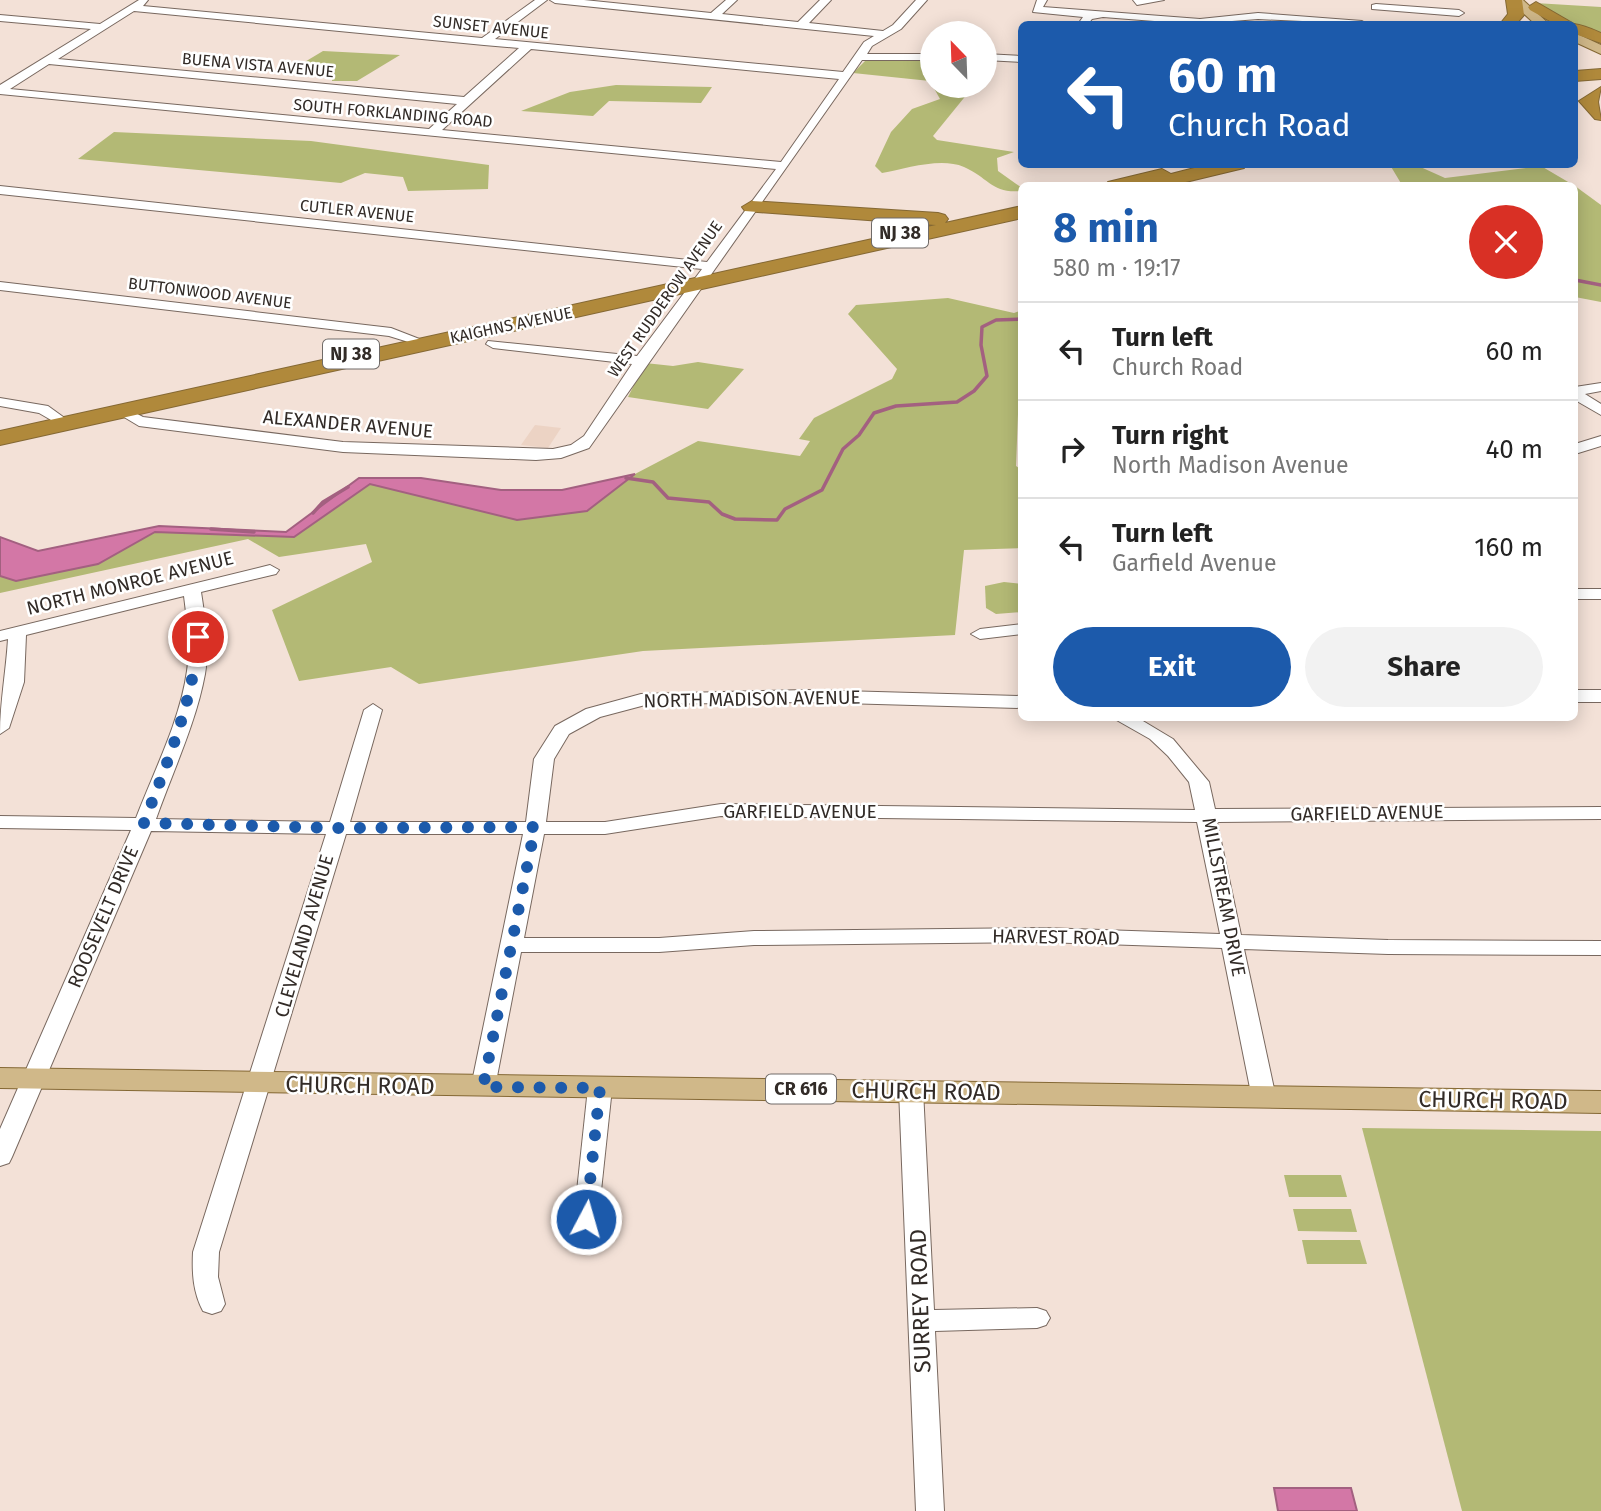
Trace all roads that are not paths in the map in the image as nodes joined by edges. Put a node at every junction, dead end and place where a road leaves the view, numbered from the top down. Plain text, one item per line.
1 (145, 0) edge
2 (542, 0) edge
3 (555, 0) edge
4 (637, 0) edge
5 (732, 0) edge
6 (827, 0) edge
7 (922, 0) edge
8 (1061, 0) edge
9 (1159, 0) edge
10 (1272, 0) edge
11 (1515, 0) edge
12 (1138, 1) edge
13 (1377, 4) edge
14 (1533, 4) edge
15 (1040, 5) edge
16 (132, 8) junction
17 (628, 8) junction
18 (1054, 11) junction
19 (1459, 13) dead end
20 (1098, 15) junction
21 (1132, 16) junction
22 (1269, 16) junction
23 (713, 17) junction
24 (0, 18) edge
25 (1085, 21) edge
26 (1189, 21) edge
27 (1204, 21) edge
28 (1328, 21) edge
29 (1367, 21) edge
30 (1511, 21) edge
31 (1539, 21) edge
32 (1551, 21) edge
33 (1561, 21) edge
34 (800, 26) junction
35 (100, 27) junction
36 (1578, 30) edge
37 (883, 34) junction
38 (1578, 38) edge
39 (1601, 38) edge
40 (484, 42) junction
41 (528, 46) junction
42 (1578, 46) edge
43 (1601, 50) edge
44 (1578, 51) edge
45 (859, 57) junction
46 (920, 57) edge
47 (998, 58) edge
48 (1601, 58) edge
49 (1018, 59) edge
50 (47, 61) junction
51 (846, 76) junction
52 (1578, 76) edge
53 (1601, 76) edge
54 (1578, 83) edge
55 (1601, 84) edge
56 (2, 87) edge
57 (1578, 89) edge
58 (1601, 92) edge
59 (466, 101) junction
60 (1601, 115) edge
61 (1578, 117) edge
62 (1601, 122) edge
63 (431, 133) junction
64 (784, 166) junction
65 (1193, 168) edge
66 (1220, 168) edge
67 (1132, 182) edge
68 (1159, 182) edge
69 (0, 190) edge
70 (752, 207) junction
71 (1018, 207) edge
72 (1018, 213) edge
73 (981, 215) junction
74 (703, 276) junction
75 (0, 286) edge
76 (415, 340) junction
77 (494, 344) joint
78 (381, 354) junction
79 (641, 361) junction
80 (1601, 387) edge
81 (1578, 391) edge
82 (1578, 394) edge
83 (0, 402) edge
84 (1601, 410) edge
85 (122, 411) junction
86 (58, 419) junction
87 (0, 431) edge
88 (0, 439) edge
89 (1601, 441) edge
90 (1578, 448) edge
91 (575, 449) joint
92 (270, 570) dead end
93 (192, 590) junction
94 (1578, 594) edge
95 (1601, 594) edge
96 (1018, 629) edge
97 (8, 634) edge
98 (980, 634) dead end
99 (1578, 696) edge
100 (1601, 696) edge
101 (1018, 702) edge
102 (373, 710) dead end
103 (1138, 721) edge
104 (0, 728) edge
105 (1601, 813) edge
106 (1208, 815) junction
107 (0, 822) edge
108 (144, 823) junction
109 (535, 827) junction
110 (336, 828) junction
111 (1233, 942) junction
112 (511, 945) junction
113 (1601, 948) edge
114 (0, 1079) edge
115 (33, 1079) junction
116 (260, 1083) junction
117 (483, 1087) junction
118 (600, 1088) junction
119 (911, 1090) junction
120 (1264, 1098) junction
121 (1601, 1102) edge
122 (0, 1157) edge
123 (586, 1219) dead end
124 (212, 1304) dead end
125 (1037, 1318) dead end
126 (921, 1321) junction
127 (930, 1511) edge

1 - 16 street
2 - 40 street
3 - 17 street
4 - 17 street
5 - 23 street
6 - 34 street
7 - 37 street, WEST RUDDEROW AVENUE
8 - 18 street
9 - 12 street
10 - 22 street
11 - 30 highway
11 - 31 main road
12 - 21 street
13 - 19 street
13 - 29 street
14 - 32 main road
14 - 33 highway
15 - 18 street
16 - 35 street
16 - 40 street, SUNSET AVENUE
17 - 23 street
18 - 20 street
20 - 21 street
20 - 25 street
21 - 26 street
22 - 27 street
22 - 28 street
23 - 34 street
24 - 35 street
34 - 37 street
35 - 50 street
36 - 39 highway
37 - 45 street, WEST RUDDEROW AVENUE
38 - 43 main road
40 - 41 street, SUNSET AVENUE
41 - 51 street, SUNSET AVENUE
41 - 59 street
42 - 48 main road
44 - 48 highway
45 - 46 street
45 - 51 street, WEST RUDDEROW AVENUE
47 - 49 street
50 - 56 street
50 - 59 street, BUENA VISTA AVENUE
51 - 64 street, WEST RUDDEROW AVENUE
52 - 53 highway
53 - 54 highway
55 - 57 highway
56 - 63 street, SOUTH FORKLANDING ROAD
58 - 60 highway
59 - 63 street
61 - 62 highway
63 - 64 street, SOUTH FORKLANDING ROAD
64 - 70 street, WEST RUDDEROW AVENUE
65 - 67 highway
66 - 68 highway
69 - 74 street, CUTLER AVENUE
70 - 73 highway
70 - 74 street, WEST RUDDEROW AVENUE
71 - 73 highway, KAIGHNS AVENUE / NJ 38
72 - 74 highway, KAIGHNS AVENUE / NJ 38
73 - 74 highway, KAIGHNS AVENUE / NJ 38
74 - 76 highway, KAIGHNS AVENUE / NJ 38
74 - 78 highway, KAIGHNS AVENUE / NJ 38
74 - 79 street, WEST RUDDEROW AVENUE
75 - 76 street, BUTTONWOOD AVENUE
76 - 86 highway, KAIGHNS AVENUE / NJ 38
77 - 78 highway
77 - 79 street
78 - 85 highway, KAIGHNS AVENUE / NJ 38
79 - 91 street, WEST RUDDEROW AVENUE
80 - 81 street
82 - 84 street
83 - 86 street
85 - 88 highway, KAIGHNS AVENUE / NJ 38
85 - 91 street, ALEXANDER AVENUE
86 - 87 highway, KAIGHNS AVENUE / NJ 38
89 - 90 street
92 - 93 street, NORTH MONROE AVENUE
93 - 97 street, NORTH MONROE AVENUE
93 - 108 street, ROOSEVELT DRIVE
94 - 95 street
96 - 98 street
97 - 104 street
99 - 100 street
101 - 109 street, NORTH MADISON AVENUE
102 - 110 street, CLEVELAND AVENUE
103 - 106 street, MILLSTREAM DRIVE
105 - 106 street, GARFIELD AVENUE
106 - 109 street, GARFIELD AVENUE
106 - 111 street, MILLSTREAM DRIVE
107 - 108 street, GARFIELD AVENUE
108 - 110 street, GARFIELD AVENUE
108 - 115 street, ROOSEVELT DRIVE
109 - 110 street, GARFIELD AVENUE
109 - 112 street, NORTH MADISON AVENUE
110 - 116 street, CLEVELAND AVENUE
111 - 112 street, HARVEST ROAD
111 - 113 street, HARVEST ROAD
111 - 120 street, MILLSTREAM DRIVE
112 - 117 street, NORTH MADISON AVENUE
114 - 115 main road, CHURCH ROAD / CR 616
115 - 116 main road, CHURCH ROAD / CR 616
115 - 122 street, ROOSEVELT DRIVE
116 - 117 main road, CHURCH ROAD / CR 616
116 - 124 street, CLEVELAND AVENUE
117 - 118 main road, CHURCH ROAD / CR 616
118 - 119 main road, CHURCH ROAD / CR 616
118 - 123 street
119 - 120 main road, CHURCH ROAD / CR 616
119 - 126 street, SURREY ROAD
120 - 121 main road, CHURCH ROAD / CR 616
125 - 126 street
126 - 127 street, SURREY ROAD

